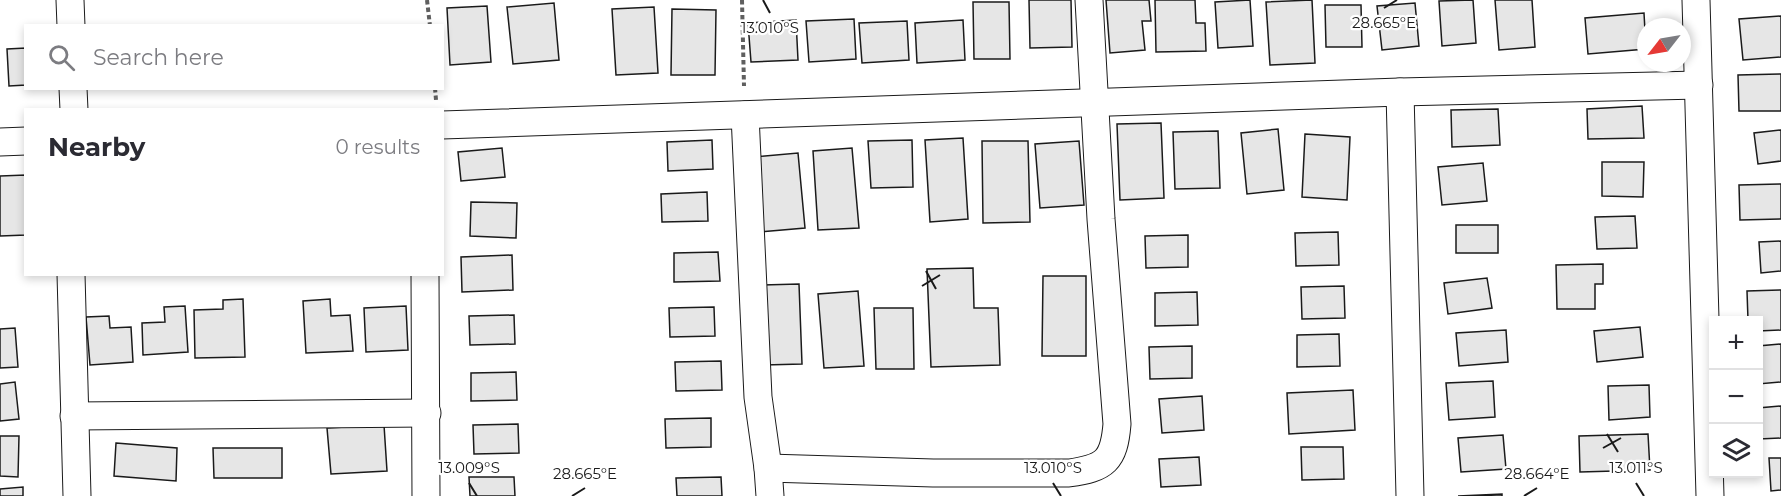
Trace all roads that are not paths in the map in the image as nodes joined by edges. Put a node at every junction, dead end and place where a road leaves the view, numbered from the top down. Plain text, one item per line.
1 (70, 0) edge
2 (1089, 0) edge
3 (1696, 0) edge
4 (71, 24) edge
5 (1699, 85) junction
6 (74, 90) edge
7 (1400, 92) junction
8 (1095, 103) junction
9 (74, 108) edge
10 (745, 115) junction
11 (444, 125) edge
12 (24, 141) edge
13 (0, 142) edge
14 (71, 276) edge
15 (425, 276) edge
16 (426, 413) junction
17 (74, 416) junction
18 (768, 468) junction
19 (77, 496) edge
20 (426, 496) edge
21 (770, 496) edge
22 (1410, 496) edge
23 (1710, 496) edge

1 - 4 street
2 - 8 street
3 - 5 street
5 - 7 street
5 - 23 street
6 - 9 street
7 - 8 street
7 - 22 street
8 - 10 street
8 - 18 street
10 - 11 street
10 - 18 street
12 - 13 street
14 - 17 street
15 - 16 street
16 - 17 street
16 - 20 street
17 - 19 street
18 - 21 street

